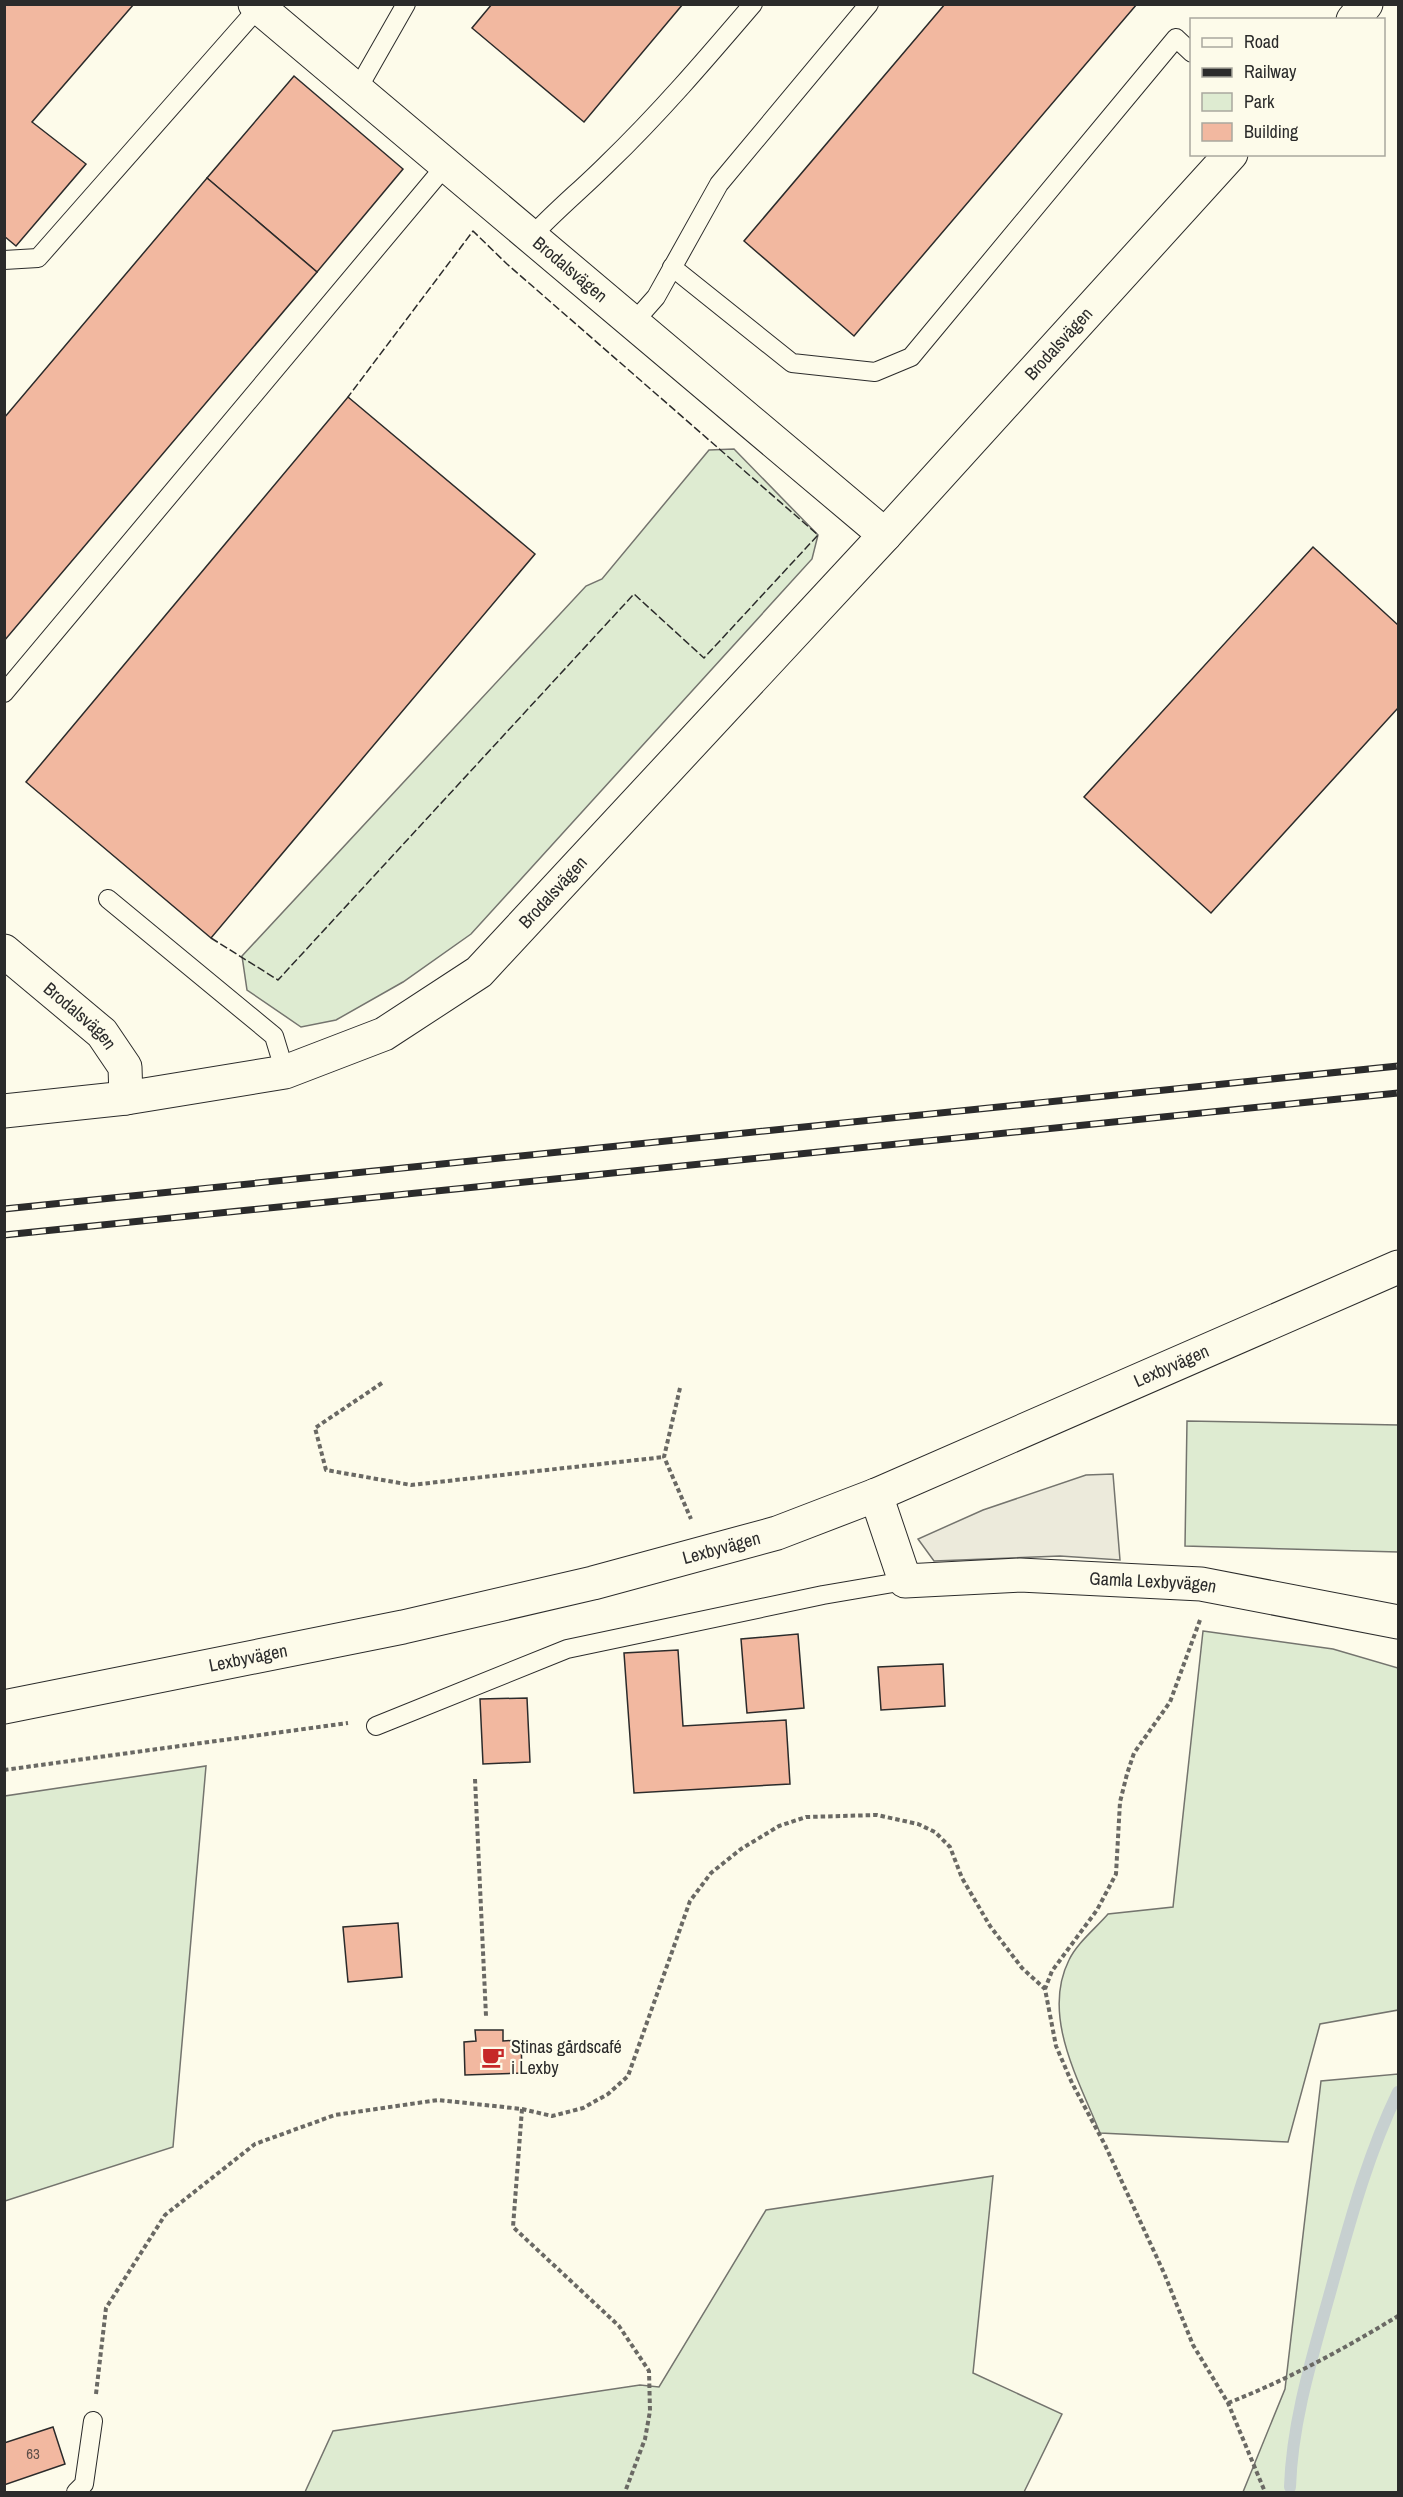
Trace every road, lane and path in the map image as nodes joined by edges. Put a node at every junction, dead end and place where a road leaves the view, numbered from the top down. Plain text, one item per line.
1 (406, 4) edge
2 (753, 4) edge
3 (869, 4) edge
4 (1366, 4) edge
5 (257, 6) edge
6 (1355, 18) edge
7 (1190, 52) edge
8 (357, 90) junction
9 (1229, 156) edge
10 (446, 165) junction
11 (531, 237) junction
12 (4, 260) edge
13 (672, 267) junction
14 (633, 323) junction
15 (885, 535) junction
16 (4, 693) edge
17 (108, 900) dead end
18 (4, 951) edge
19 (285, 1072) junction
20 (126, 1098) junction
21 (4, 1111) edge
22 (1398, 1267) edge
23 (382, 1383) dead end
24 (680, 1388) dead end
25 (664, 1457) junction
26 (876, 1495) junction
27 (706, 1552) junction
28 (905, 1581) junction
29 (1201, 1584) junction
30 (1398, 1622) edge
31 (4, 1707) edge
32 (376, 1726) joint
33 (4, 1770) edge
34 (475, 1779) dead end
35 (1045, 1989) junction
36 (486, 2016) dead end
37 (522, 2109) junction
38 (1398, 2316) edge
39 (1228, 2403) junction
40 (93, 2421) joint
41 (76, 2493) edge
42 (625, 2493) edge
43 (1264, 2493) edge

1 - 8 lane
2 - 11 lane
3 - 13 lane
4 - 6 street
5 - 8 street, Brodalsvägen
5 - 12 lane
7 - 13 lane
8 - 10 street, Brodalsvägen
9 - 15 street, Brodalsvägen
10 - 11 street, Brodalsvägen
10 - 16 lane
11 - 14 street, Brodalsvägen
13 - 14 lane
14 - 15 street, Brodalsvägen
15 - 19 street, Brodalsvägen
17 - 19 lane
18 - 20 street, Brodalsvägen
19 - 20 street, Brodalsvägen
20 - 21 street, Brodalsvägen
22 - 26 street, Lexbyvägen
23 - 25 path
24 - 25 path
25 - 27 path
26 - 27 street, Lexbyvägen
26 - 28 street
27 - 31 street, Lexbyvägen
28 - 29 street, Gamla Lexbyvägen
28 - 32 lane
29 - 30 street, Gamla Lexbyvägen
29 - 35 path
32 - 33 path
34 - 36 path
35 - 37 path
35 - 39 path
37 - 40 path
37 - 42 path
38 - 39 path
39 - 43 path
40 - 41 lane

